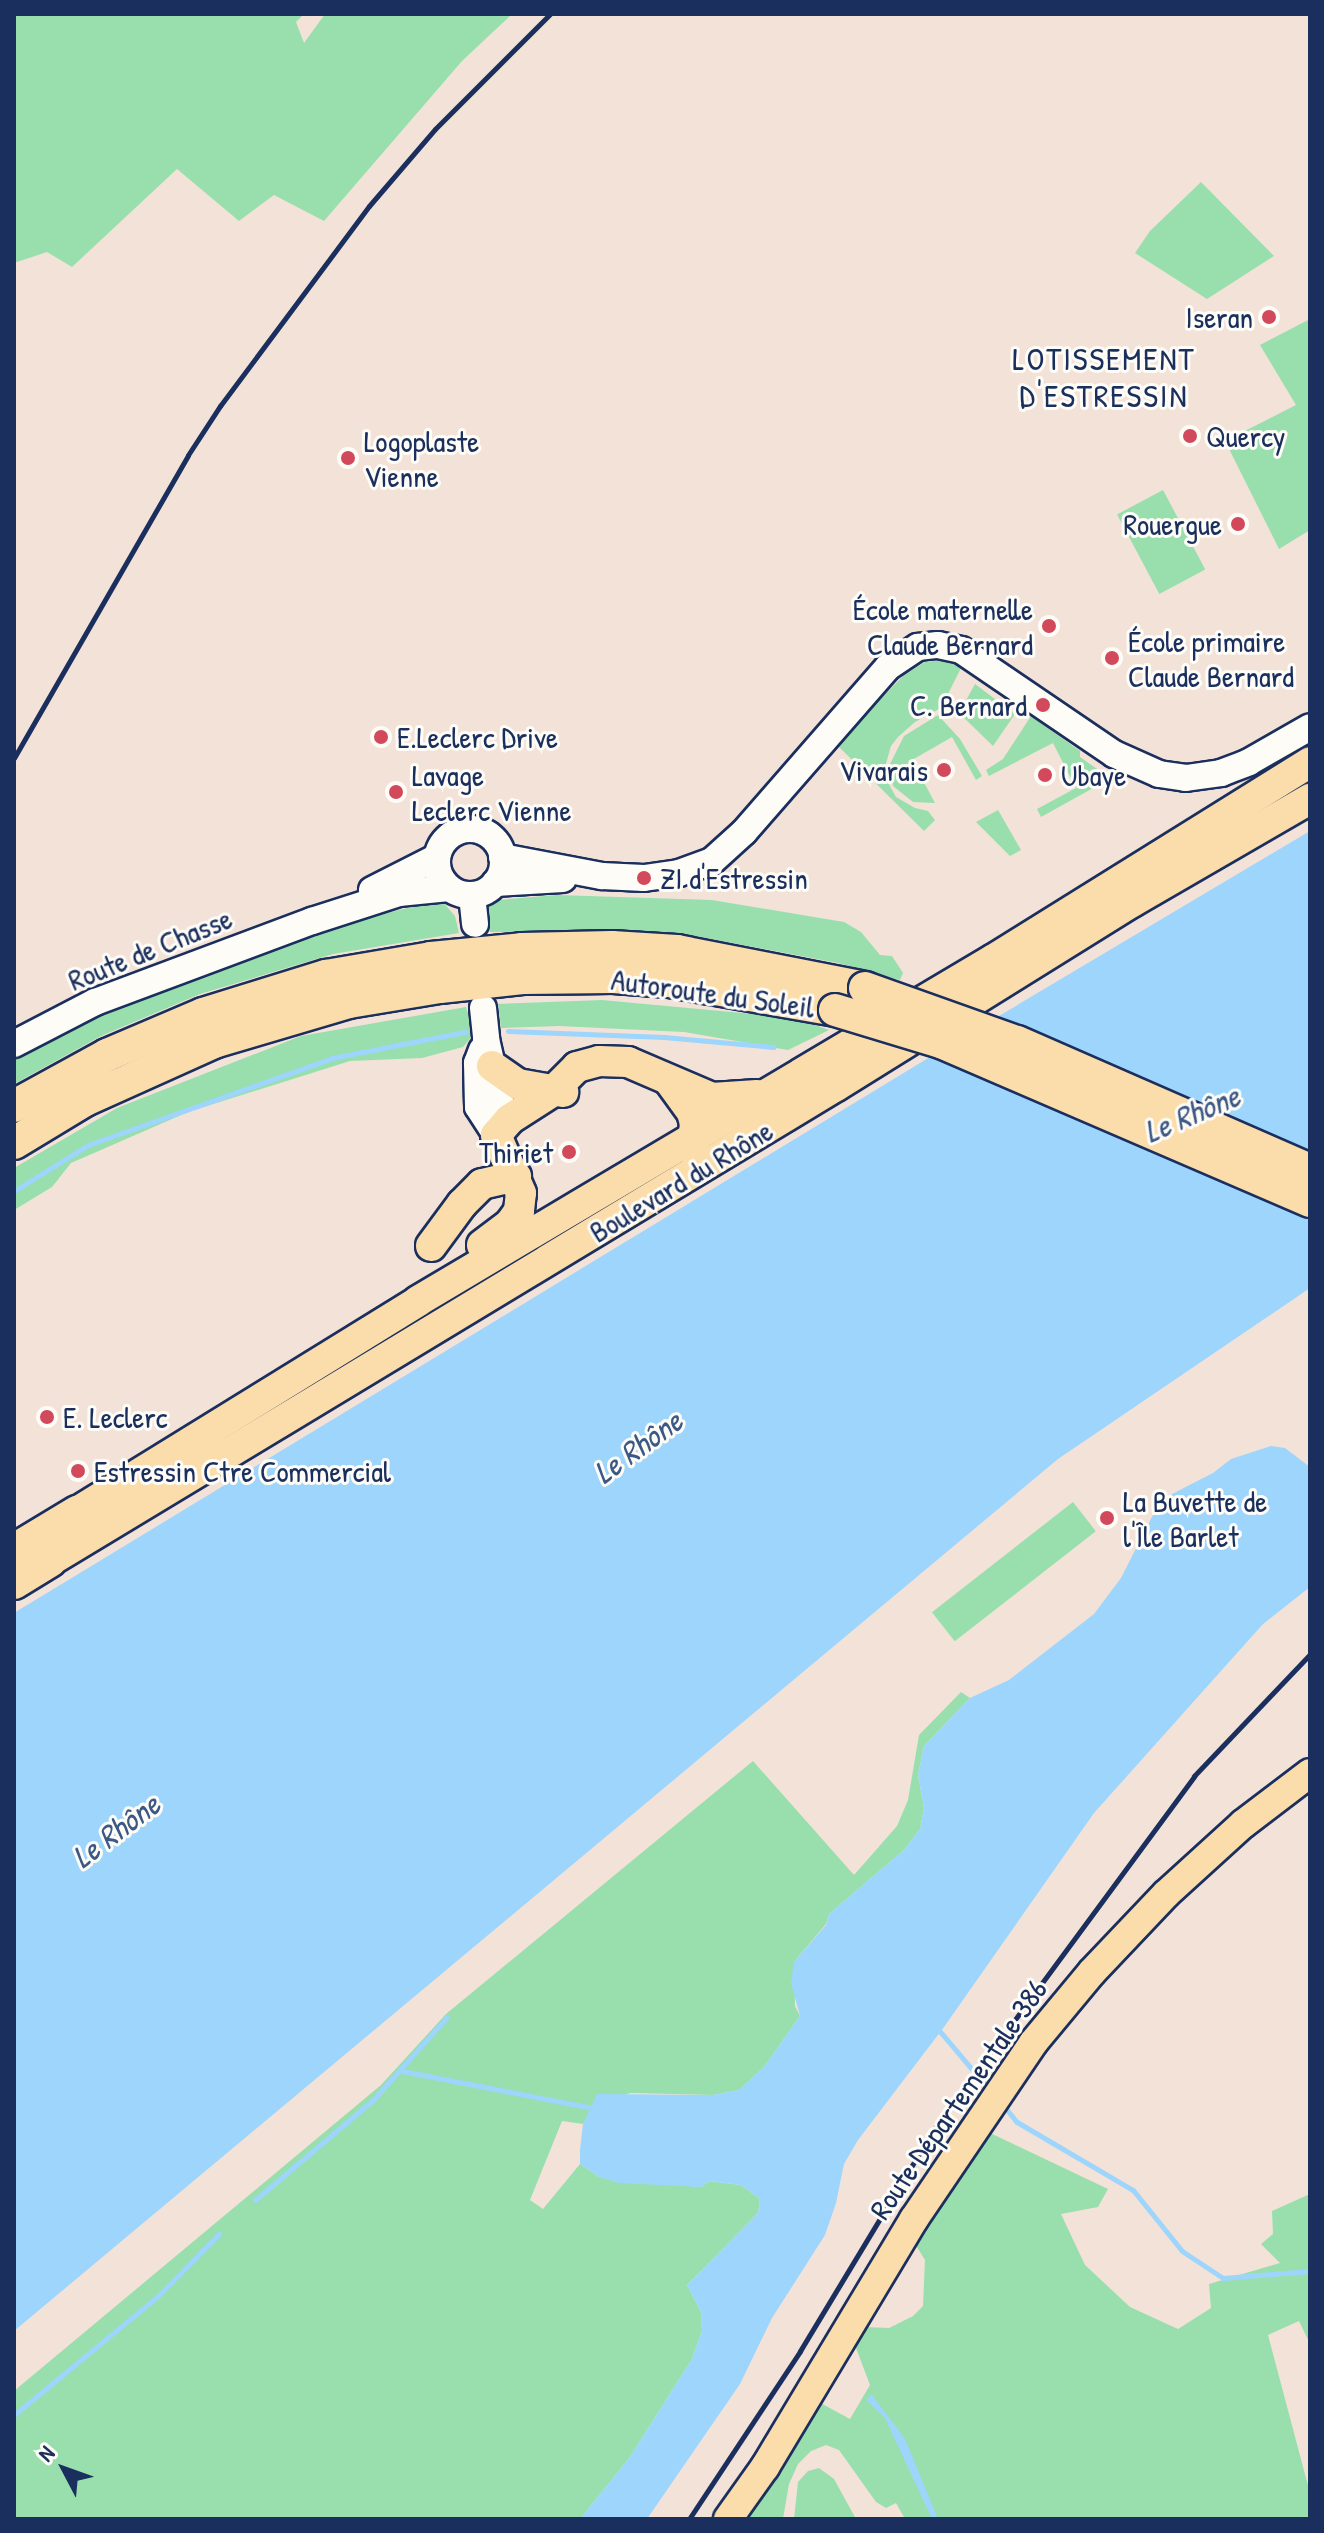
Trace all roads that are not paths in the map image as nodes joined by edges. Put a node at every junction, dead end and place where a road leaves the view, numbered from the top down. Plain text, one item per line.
1 (1310, 727) edge
2 (1310, 762) edge
3 (1310, 799) edge
4 (437, 857) junction
5 (502, 857) junction
6 (602, 876) junction
7 (472, 889) junction
8 (312, 921) junction
9 (475, 924) dead end
10 (483, 1008) dead end
11 (947, 1015) junction
12 (14, 1044) edge
13 (489, 1053) junction
14 (670, 1082) junction
15 (552, 1092) junction
16 (764, 1094) junction
17 (14, 1106) edge
18 (694, 1134) junction
19 (496, 1135) junction
20 (14, 1143) edge
21 (1310, 1170) edge
22 (516, 1176) junction
23 (1310, 1201) edge
24 (431, 1246) dead end
25 (418, 1301) junction
26 (271, 1427) junction
27 (77, 1512) joint
28 (14, 1550) edge
29 (50, 1561) joint
30 (14, 1583) edge
31 (1310, 1773) edge
32 (728, 2519) edge

1 - 6 main road
2 - 16 highway, Boulevard du Rhône
3 - 11 highway, Boulevard du Rhône
4 - 5 main road
4 - 7 main road
4 - 8 main road, Route de Chasse
5 - 6 main road
5 - 7 main road
6 - 7 main road, Route de Chasse
7 - 8 main road, Route de Chasse
7 - 9 main road
8 - 12 main road, Route de Chasse
10 - 13 main road
11 - 18 highway
11 - 26 highway, Boulevard du Rhône
13 - 15 highway
13 - 19 main road
14 - 15 highway
14 - 16 highway
14 - 18 highway
15 - 18 highway
15 - 19 highway
16 - 18 highway, Boulevard du Rhône
17 - 21 highway, Autoroute du Soleil, bridge
18 - 25 highway, Boulevard du Rhône
18 - 26 highway
19 - 22 highway
20 - 23 highway, Autoroute du Soleil, bridge
22 - 24 highway
22 - 25 highway
25 - 27 highway, Boulevard du Rhône
26 - 29 highway, Boulevard du Rhône
27 - 28 highway
29 - 30 highway
31 - 32 main road, Route Départementale 386

